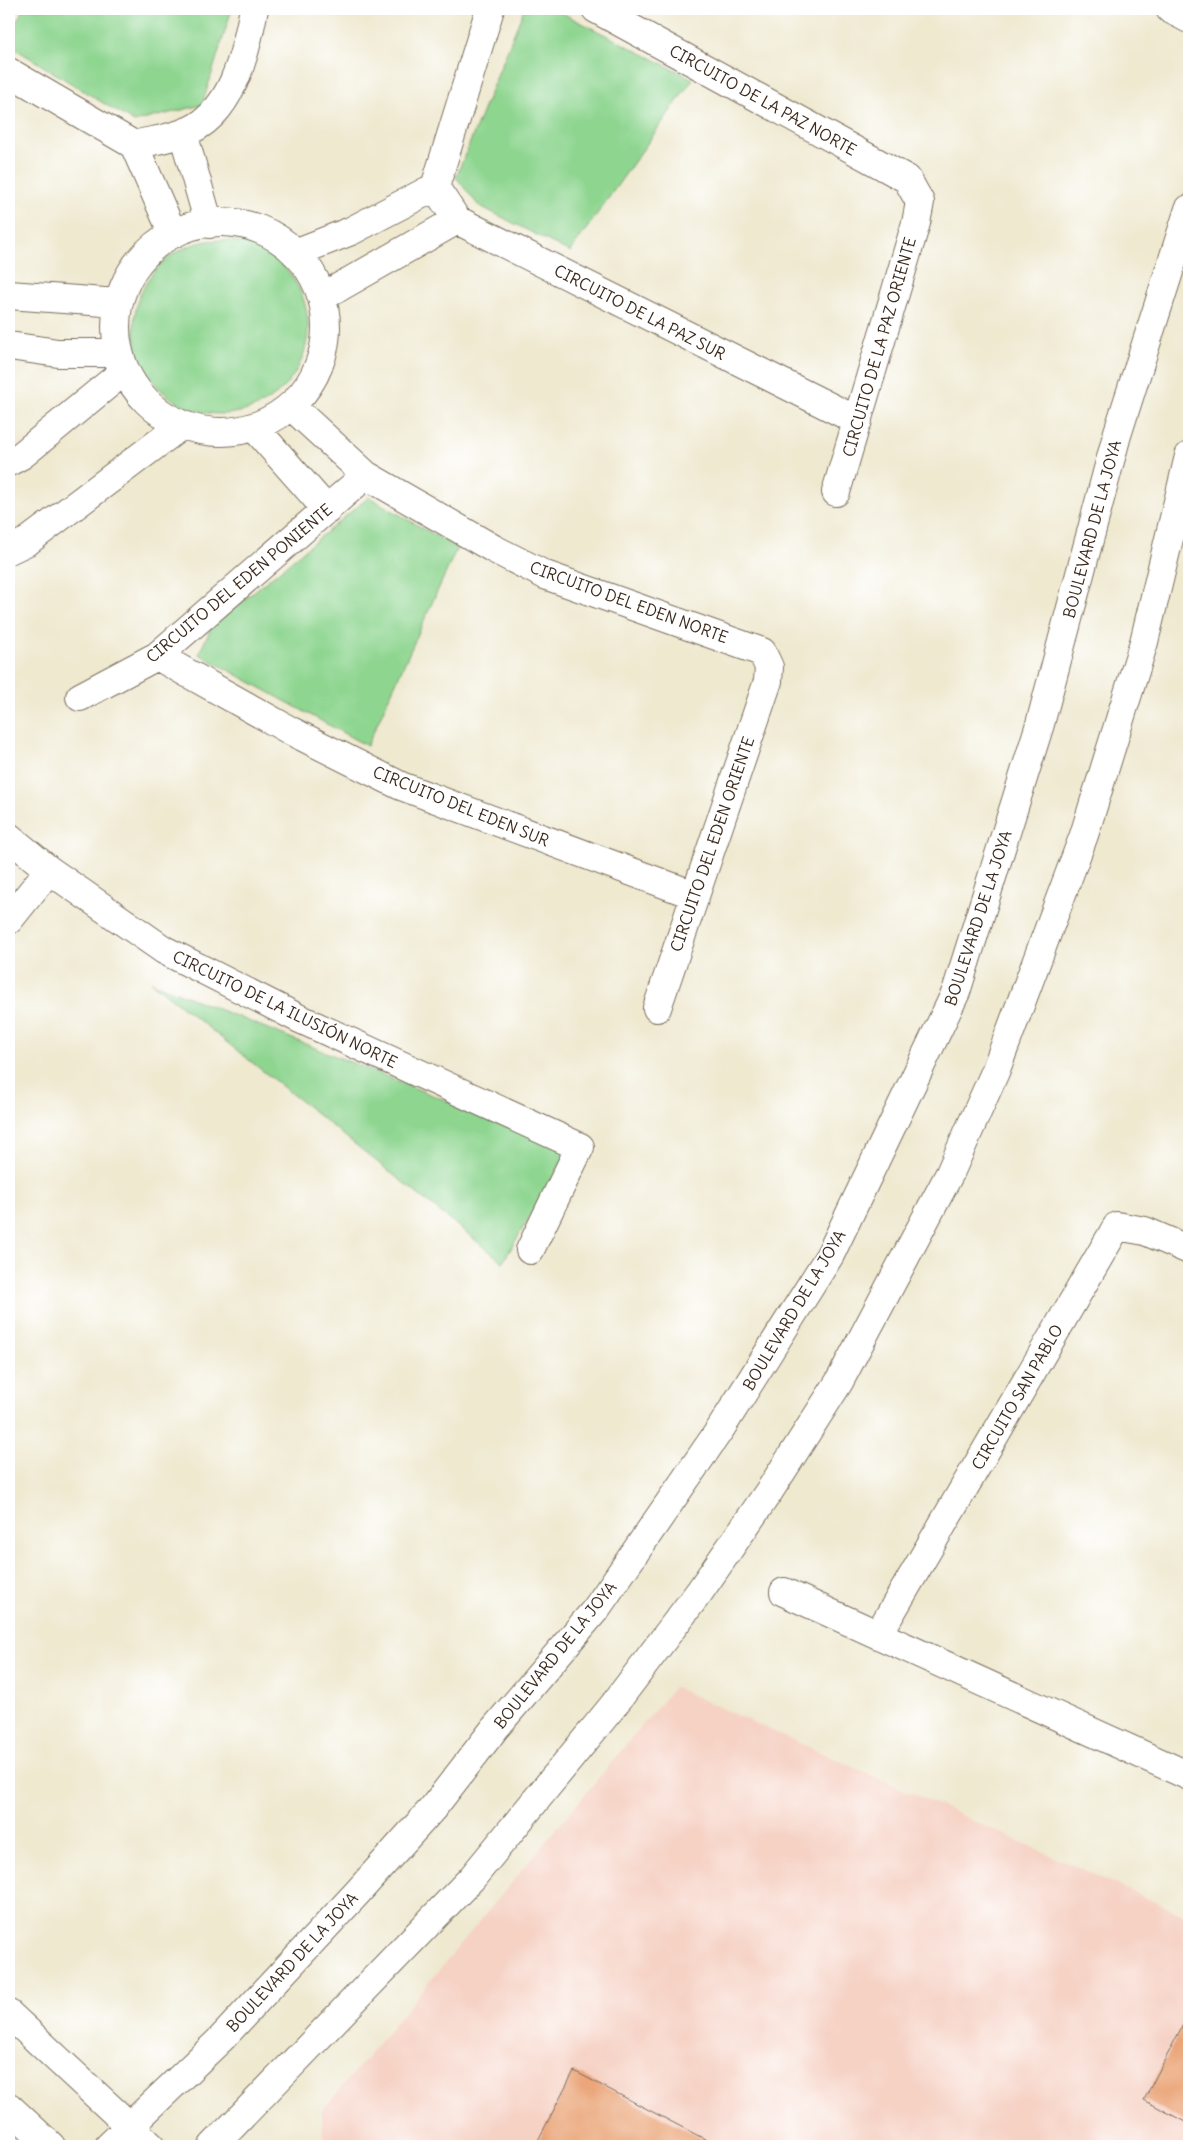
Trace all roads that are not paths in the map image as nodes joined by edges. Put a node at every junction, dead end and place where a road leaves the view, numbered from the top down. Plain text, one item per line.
1 (254, 9) edge
2 (490, 9) edge
3 (596, 9) edge
4 (1170, 9) edge
5 (1189, 19) edge
6 (9, 72) edge
7 (183, 133) junction
8 (134, 144) junction
9 (435, 188) junction
10 (920, 202) joint
11 (1189, 209) edge
12 (457, 220) junction
13 (209, 224) junction
14 (174, 234) junction
15 (295, 253) junction
16 (9, 295) edge
17 (322, 297) junction
18 (118, 303) junction
19 (9, 346) edge
20 (121, 363) junction
21 (291, 406) junction
22 (858, 421) junction
23 (182, 425) junction
24 (254, 427) junction
25 (1189, 456) edge
26 (9, 462) edge
27 (366, 475) junction
28 (836, 492) dead end
29 (327, 510) junction
30 (9, 550) edge
31 (157, 656) junction
32 (768, 680) joint
33 (80, 697) dead end
34 (9, 837) edge
35 (49, 870) junction
36 (694, 895) junction
37 (9, 920) edge
38 (657, 1008) dead end
39 (530, 1250) dead end
40 (1189, 1250) edge
41 (784, 1592) dead end
42 (878, 1635) junction
43 (1189, 1776) edge
44 (9, 2014) edge
45 (9, 2107) edge
46 (130, 2126) junction
47 (51, 2146) edge
48 (109, 2146) edge
49 (152, 2146) edge
50 (213, 2146) edge

1 - 7 street
2 - 9 street
3 - 10 street, CIRCUITO DE LA PAZ NORTE
4 - 5 street
6 - 8 street
7 - 8 street
7 - 13 street
8 - 14 street
9 - 12 street, CIRCUITO DE LA PAZ SUR
9 - 15 street
10 - 22 street, CIRCUITO DE LA PAZ ORIENTE
11 - 46 street, BOULEVARD DE LA JOYA
12 - 17 street
12 - 22 street, CIRCUITO DE LA PAZ SUR
13 - 14 street
13 - 15 street
14 - 18 street
15 - 17 street
16 - 18 street
17 - 21 street
18 - 20 street
19 - 20 street
20 - 23 street
20 - 26 street
21 - 24 street
21 - 27 street
22 - 28 street, CIRCUITO DE LA PAZ ORIENTE
23 - 24 street
23 - 30 street
24 - 29 street
25 - 50 street
27 - 29 street, CIRCUITO DEL EDEN PONIENTE
27 - 32 street, CIRCUITO DEL EDEN NORTE
29 - 31 street, CIRCUITO DEL EDEN PONIENTE
31 - 33 street, CIRCUITO DEL EDEN PONIENTE
31 - 36 street, CIRCUITO DEL EDEN SUR
32 - 36 street, CIRCUITO DEL EDEN ORIENTE
34 - 35 street, CIRCUITO DE LA ILUSIÓN NORTE
35 - 37 street
35 - 39 street, CIRCUITO DE LA ILUSIÓN NORTE
36 - 38 street, CIRCUITO DEL EDEN ORIENTE
40 - 42 street, CIRCUITO SAN PABLO
41 - 42 street
42 - 43 street
44 - 46 street
45 - 47 street
46 - 48 street, BOULEVARD DE LA JOYA
46 - 49 street

